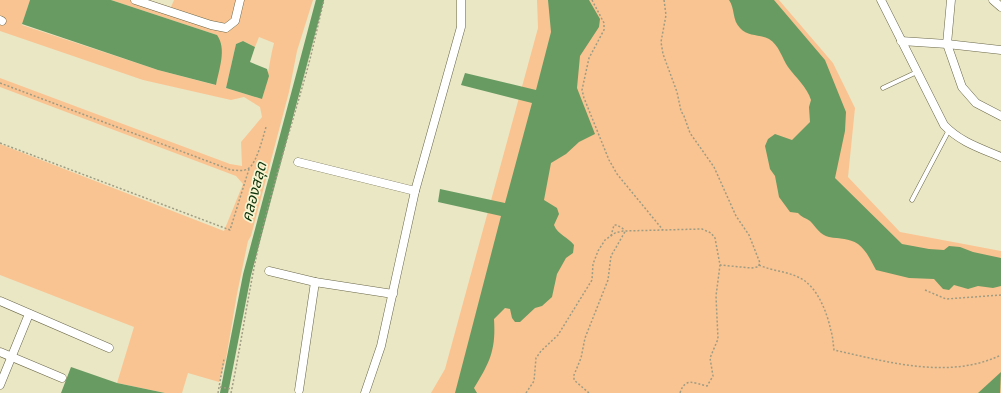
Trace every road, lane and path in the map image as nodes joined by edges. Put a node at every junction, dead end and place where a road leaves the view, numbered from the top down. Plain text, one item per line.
1 (135, 0) edge
2 (240, 0) edge
3 (324, 0) edge
4 (461, 0) edge
5 (592, 0) edge
6 (664, 0) edge
7 (881, 0) edge
8 (952, 0) edge
9 (994, 0) edge
10 (1001, 7) edge
11 (901, 42) junction
12 (947, 44) junction
13 (1001, 50) edge
14 (917, 72) junction
15 (0, 83) edge
16 (883, 88) dead end
17 (1001, 116) edge
18 (266, 127) dead end
19 (949, 130) junction
20 (0, 143) edge
21 (1001, 157) edge
22 (298, 162) dead end
23 (249, 168) junction
24 (415, 191) junction
25 (912, 200) dead end
26 (626, 230) junction
27 (663, 230) junction
28 (611, 236) junction
29 (720, 265) junction
30 (759, 265) junction
31 (269, 270) dead end
32 (315, 282) junction
33 (925, 290) dead end
34 (392, 294) junction
35 (1001, 295) edge
36 (0, 301) edge
37 (29, 314) junction
38 (109, 348) dead end
39 (0, 352) edge
40 (1001, 354) edge
41 (11, 357) junction
42 (224, 359) dead end
43 (62, 378) dead end
44 (0, 385) edge
45 (220, 387) junction
46 (231, 390) junction
47 (299, 390) dead end
48 (218, 393) edge
49 (231, 393) edge
50 (365, 393) edge
51 (526, 393) edge
52 (589, 393) edge
53 (680, 393) edge

1 - 2 street
3 - 46 path
4 - 24 street
5 - 27 path
6 - 30 path
7 - 11 street
8 - 12 street
9 - 10 street
11 - 12 street
11 - 14 street
12 - 13 street
12 - 17 street
14 - 16 lane
14 - 19 street
15 - 23 path
18 - 23 path
19 - 21 street
19 - 25 lane
20 - 23 path
22 - 24 street
24 - 34 street
26 - 27 path
26 - 28 path
26 - 28 path
26 - 52 path
27 - 29 path
28 - 51 path
29 - 30 path
29 - 53 path
30 - 40 path
31 - 32 street
32 - 34 street
32 - 47 street
33 - 35 path
34 - 50 street
36 - 37 street
37 - 38 street
37 - 41 street
39 - 41 street
41 - 43 street
41 - 44 street
42 - 45 path
45 - 46 path
45 - 48 path
46 - 49 path

